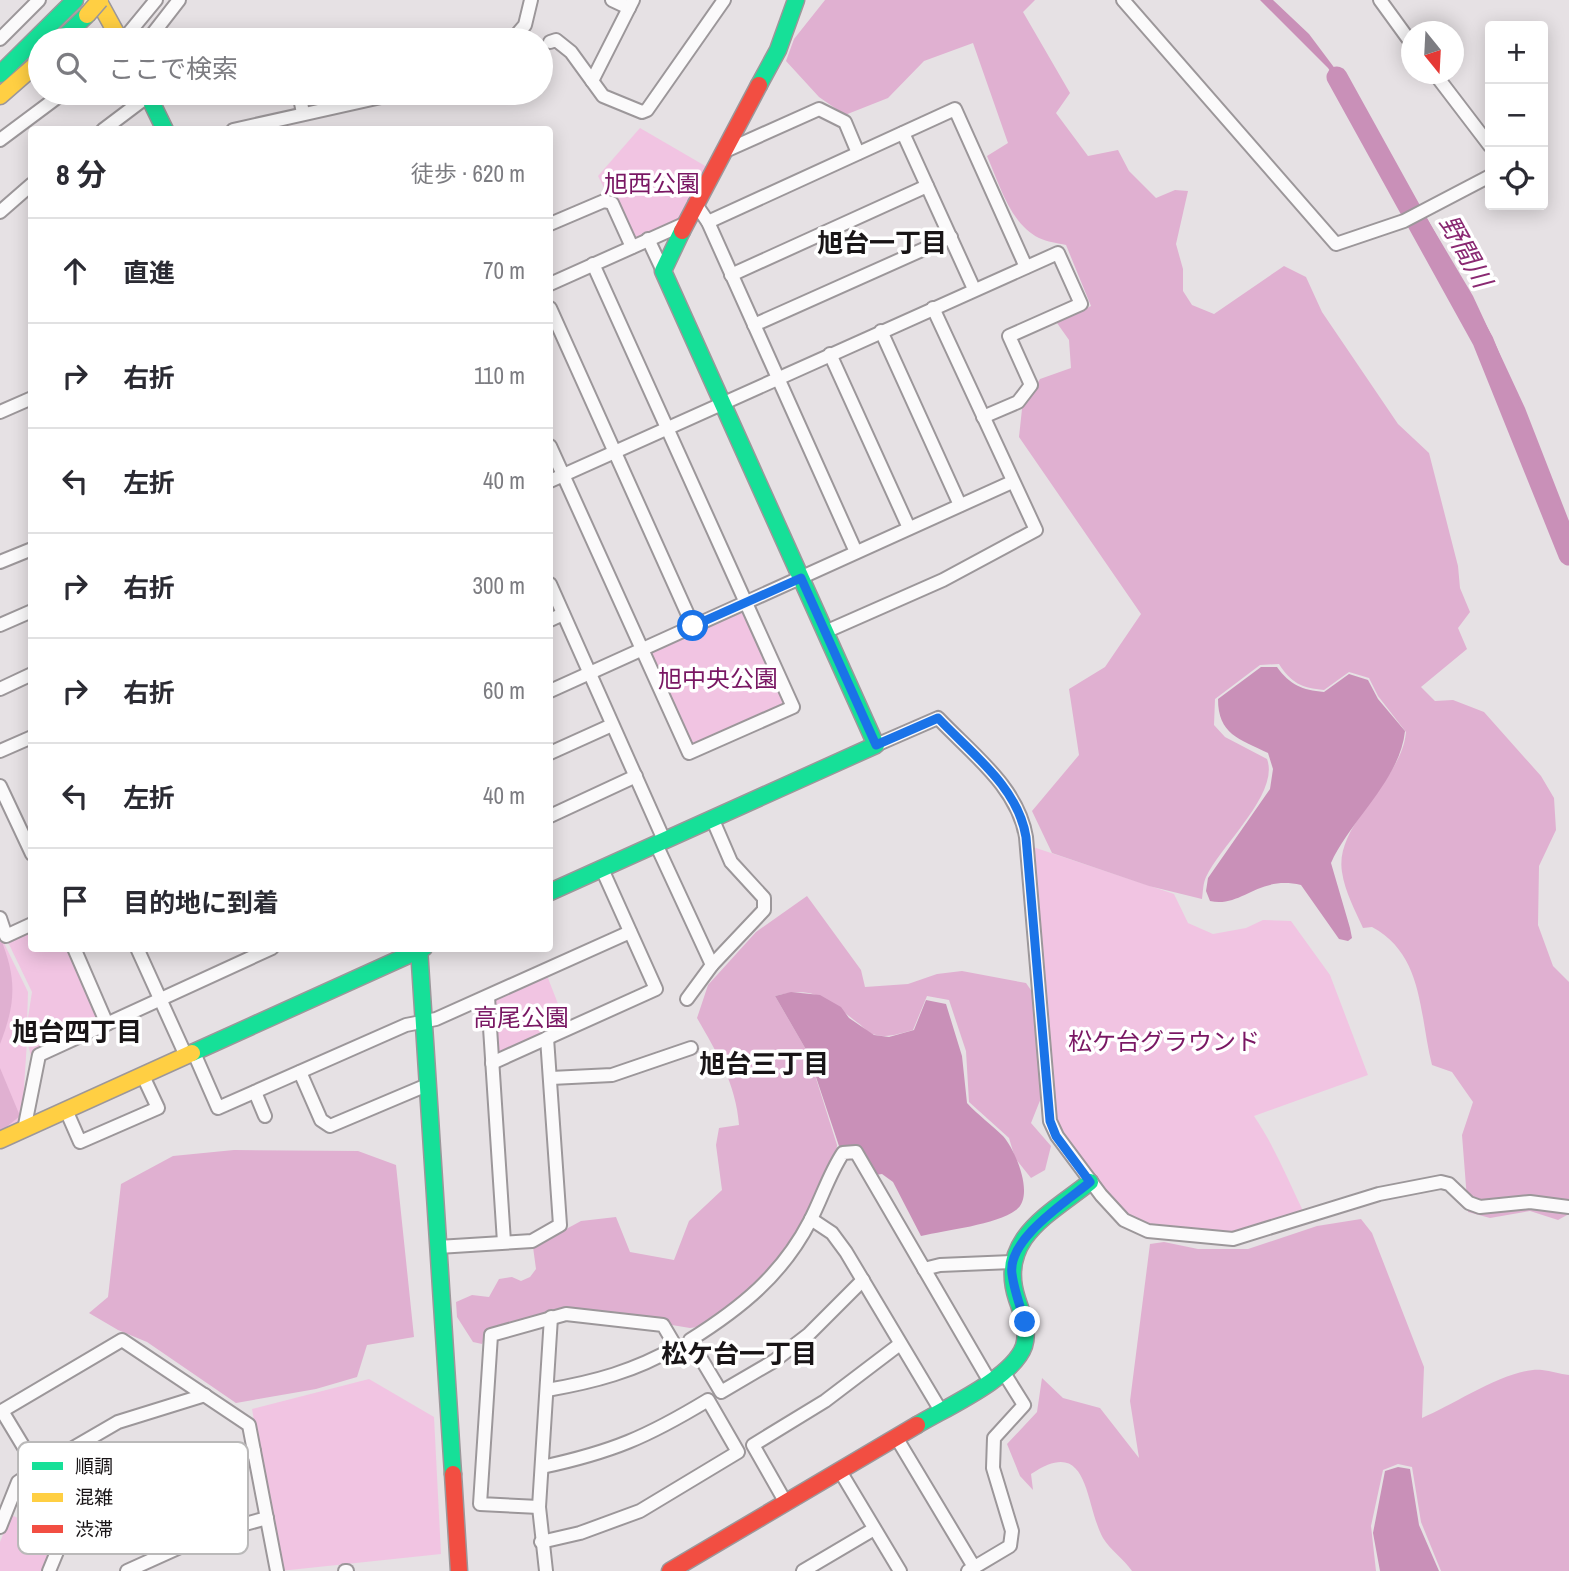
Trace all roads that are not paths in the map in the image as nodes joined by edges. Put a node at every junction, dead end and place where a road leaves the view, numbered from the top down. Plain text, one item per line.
1 (39, 0) edge
2 (75, 0) edge
3 (99, 0) edge
4 (156, 0) edge
5 (179, 0) edge
6 (531, 0) edge
7 (612, 0) edge
8 (724, 0) edge
9 (796, 0) edge
10 (1123, 0) edge
11 (1380, 0) edge
12 (631, 4) edge
13 (47, 28) edge
14 (73, 28) edge
15 (114, 28) edge
16 (132, 28) edge
17 (157, 28) edge
18 (522, 28) edge
19 (1401, 29) edge
20 (0, 39) edge
21 (553, 41) edge
22 (28, 46) edge
23 (28, 72) edge
24 (0, 74) edge
25 (592, 81) junction
26 (1443, 84) edge
27 (0, 96) edge
28 (47, 105) edge
29 (134, 105) edge
30 (152, 105) edge
31 (301, 105) edge
32 (341, 105) edge
33 (303, 113) junction
34 (108, 126) edge
35 (163, 126) edge
36 (249, 126) edge
37 (903, 133) junction
38 (1485, 139) edge
39 (0, 140) edge
40 (723, 152) junction
41 (858, 153) junction
42 (1485, 179) edge
43 (927, 186) junction
44 (28, 188) edge
45 (695, 203) junction
46 (0, 212) edge
47 (708, 222) junction
48 (553, 223) edge
49 (684, 224) junction
50 (951, 237) junction
51 (648, 239) junction
52 (632, 247) junction
53 (593, 264) junction
54 (1026, 267) junction
55 (663, 271) junction
56 (731, 275) junction
57 (553, 283) edge
58 (974, 289) junction
59 (933, 308) junction
60 (553, 315) edge
61 (754, 325) junction
62 (881, 331) junction
63 (830, 354) junction
64 (778, 378) junction
65 (28, 400) edge
66 (722, 403) junction
67 (0, 412) edge
68 (983, 417) junction
69 (667, 428) junction
70 (614, 452) junction
71 (553, 453) edge
72 (562, 475) junction
73 (553, 480) edge
74 (1012, 482) junction
75 (960, 505) junction
76 (909, 528) junction
77 (28, 551) edge
78 (856, 552) junction
79 (0, 562) edge
80 (801, 578) junction
81 (553, 591) edge
82 (746, 602) junction
83 (28, 613) edge
84 (563, 614) junction
85 (553, 619) edge
86 (0, 625) edge
87 (693, 626) junction
88 (825, 632) junction
89 (642, 649) junction
90 (590, 672) junction
91 (28, 676) edge
92 (0, 689) edge
93 (553, 690) edge
94 (612, 725) junction
95 (28, 739) edge
96 (876, 745) junction
97 (0, 751) edge
98 (553, 752) edge
99 (636, 776) junction
100 (0, 786) edge
101 (553, 815) edge
102 (712, 818) junction
103 (660, 842) junction
104 (28, 846) edge
105 (602, 869) junction
106 (553, 891) edge
107 (0, 918) edge
108 (28, 926) edge
109 (630, 932) junction
110 (76, 952) edge
111 (139, 952) edge
112 (263, 952) edge
113 (414, 952) edge
114 (421, 952) edge
115 (712, 965) junction
116 (488, 997) junction
117 (160, 999) junction
118 (687, 999) dead end
119 (423, 1021) junction
120 (107, 1024) junction
121 (547, 1038) junction
122 (691, 1048) dead end
123 (190, 1055) junction
124 (492, 1063) junction
125 (300, 1072) junction
126 (143, 1076) junction
127 (551, 1078) junction
128 (427, 1085) junction
129 (254, 1092) junction
130 (66, 1110) junction
131 (265, 1116) dead end
132 (24, 1130) junction
133 (0, 1140) edge
134 (1090, 1182) junction
135 (1569, 1208) edge
136 (811, 1219) junction
137 (504, 1242) junction
138 (438, 1247) junction
139 (1012, 1262) junction
140 (924, 1269) junction
141 (863, 1280) junction
142 (551, 1317) junction
143 (900, 1344) junction
144 (997, 1377) junction
145 (547, 1390) junction
146 (205, 1395) junction
147 (941, 1410) junction
148 (1, 1412) edge
149 (896, 1437) junction
150 (20, 1442) edge
151 (84, 1442) edge
152 (254, 1451) junction
153 (248, 1453) edge
154 (542, 1467) junction
155 (840, 1471) junction
156 (18, 1482) edge
157 (786, 1503) junction
158 (539, 1507) junction
159 (267, 1518) junction
160 (248, 1523) edge
161 (0, 1527) edge
162 (874, 1529) junction
163 (541, 1542) junction
164 (56, 1554) edge
165 (165, 1554) edge
166 (971, 1569) edge
167 (49, 1571) edge
168 (127, 1571) edge
169 (277, 1571) edge
170 (459, 1571) edge
171 (546, 1571) edge
172 (670, 1571) edge
173 (803, 1571) edge
174 (900, 1571) edge

1 - 20 street
2 - 13 main road
3 - 14 main road, bridge
3 - 15 main road
4 - 16 street
5 - 17 street
6 - 18 street
7 - 12 street
8 - 25 street
9 - 40 main road
10 - 42 street
11 - 19 street
12 - 25 street
21 - 25 street
22 - 24 main road
23 - 27 main road
26 - 38 street
28 - 39 street
29 - 34 street
30 - 35 main road
31 - 33 street
32 - 33 street
33 - 36 street
37 - 41 street
37 - 43 street
37 - 54 street
40 - 41 street
40 - 45 main road
41 - 47 street
43 - 50 street
43 - 56 street
44 - 46 street
45 - 47 street
45 - 49 main road
47 - 56 street
48 - 52 street
49 - 51 street
49 - 55 main road
50 - 58 street
50 - 61 street
51 - 52 street
51 - 55 street
52 - 53 street
53 - 57 street
53 - 69 street
54 - 58 street
54 - 68 street
55 - 66 main road
56 - 61 street
58 - 59 street
59 - 62 street
59 - 68 street
60 - 70 street
61 - 64 street
62 - 63 street
62 - 75 street
63 - 64 street
63 - 76 street
64 - 66 street
64 - 78 street
65 - 67 street
66 - 69 street
66 - 80 main road
68 - 74 street
69 - 70 street
69 - 82 street
70 - 72 street
70 - 87 street
71 - 72 street
72 - 73 street
72 - 89 street
74 - 75 street
74 - 88 street
75 - 76 street
76 - 78 street
77 - 79 street
78 - 80 street
80 - 82 street
80 - 88 main road
81 - 84 street
82 - 87 street
82 - 89 street
83 - 86 street
84 - 85 street
84 - 90 street
87 - 89 street
88 - 96 main road
89 - 90 street
90 - 93 street
90 - 94 street
91 - 92 street
94 - 98 street
94 - 99 street
95 - 97 street
96 - 102 main road
96 - 134 street
99 - 101 street
99 - 103 street
100 - 104 street
102 - 103 main road
102 - 115 street
103 - 105 main road
103 - 115 street
105 - 106 main road
105 - 109 street
107 - 108 street
109 - 116 street
109 - 121 street
110 - 120 street
111 - 117 street
112 - 117 street
113 - 123 main road
114 - 119 main road
115 - 118 street
116 - 119 street
116 - 124 street
117 - 120 street
117 - 123 street
119 - 125 street
119 - 128 main road
120 - 132 street
121 - 124 street
121 - 127 street
122 - 127 street
123 - 126 main road
123 - 129 street
124 - 137 street
125 - 128 street
125 - 129 street
126 - 130 main road
126 - 130 street
127 - 137 street
128 - 138 main road
129 - 131 street
130 - 132 main road
132 - 133 main road
134 - 135 street
134 - 139 main road
136 - 140 street
136 - 141 street
136 - 141 street
137 - 138 street
138 - 170 main road
139 - 140 street
139 - 144 main road
140 - 144 street
141 - 143 street
142 - 145 street
142 - 145 street
142 - 158 street
143 - 147 street
143 - 157 street
144 - 147 main road
144 - 166 street
145 - 154 street
146 - 148 street
146 - 151 street
146 - 152 street
147 - 149 main road
148 - 150 street
149 - 155 main road
149 - 166 street
152 - 153 street
152 - 159 street
154 - 158 street
154 - 163 street
155 - 157 main road
155 - 162 street
156 - 161 street
157 - 172 main road
158 - 163 street
159 - 160 street
159 - 169 street
162 - 173 street
162 - 174 street
163 - 171 street
164 - 167 street
165 - 168 street

